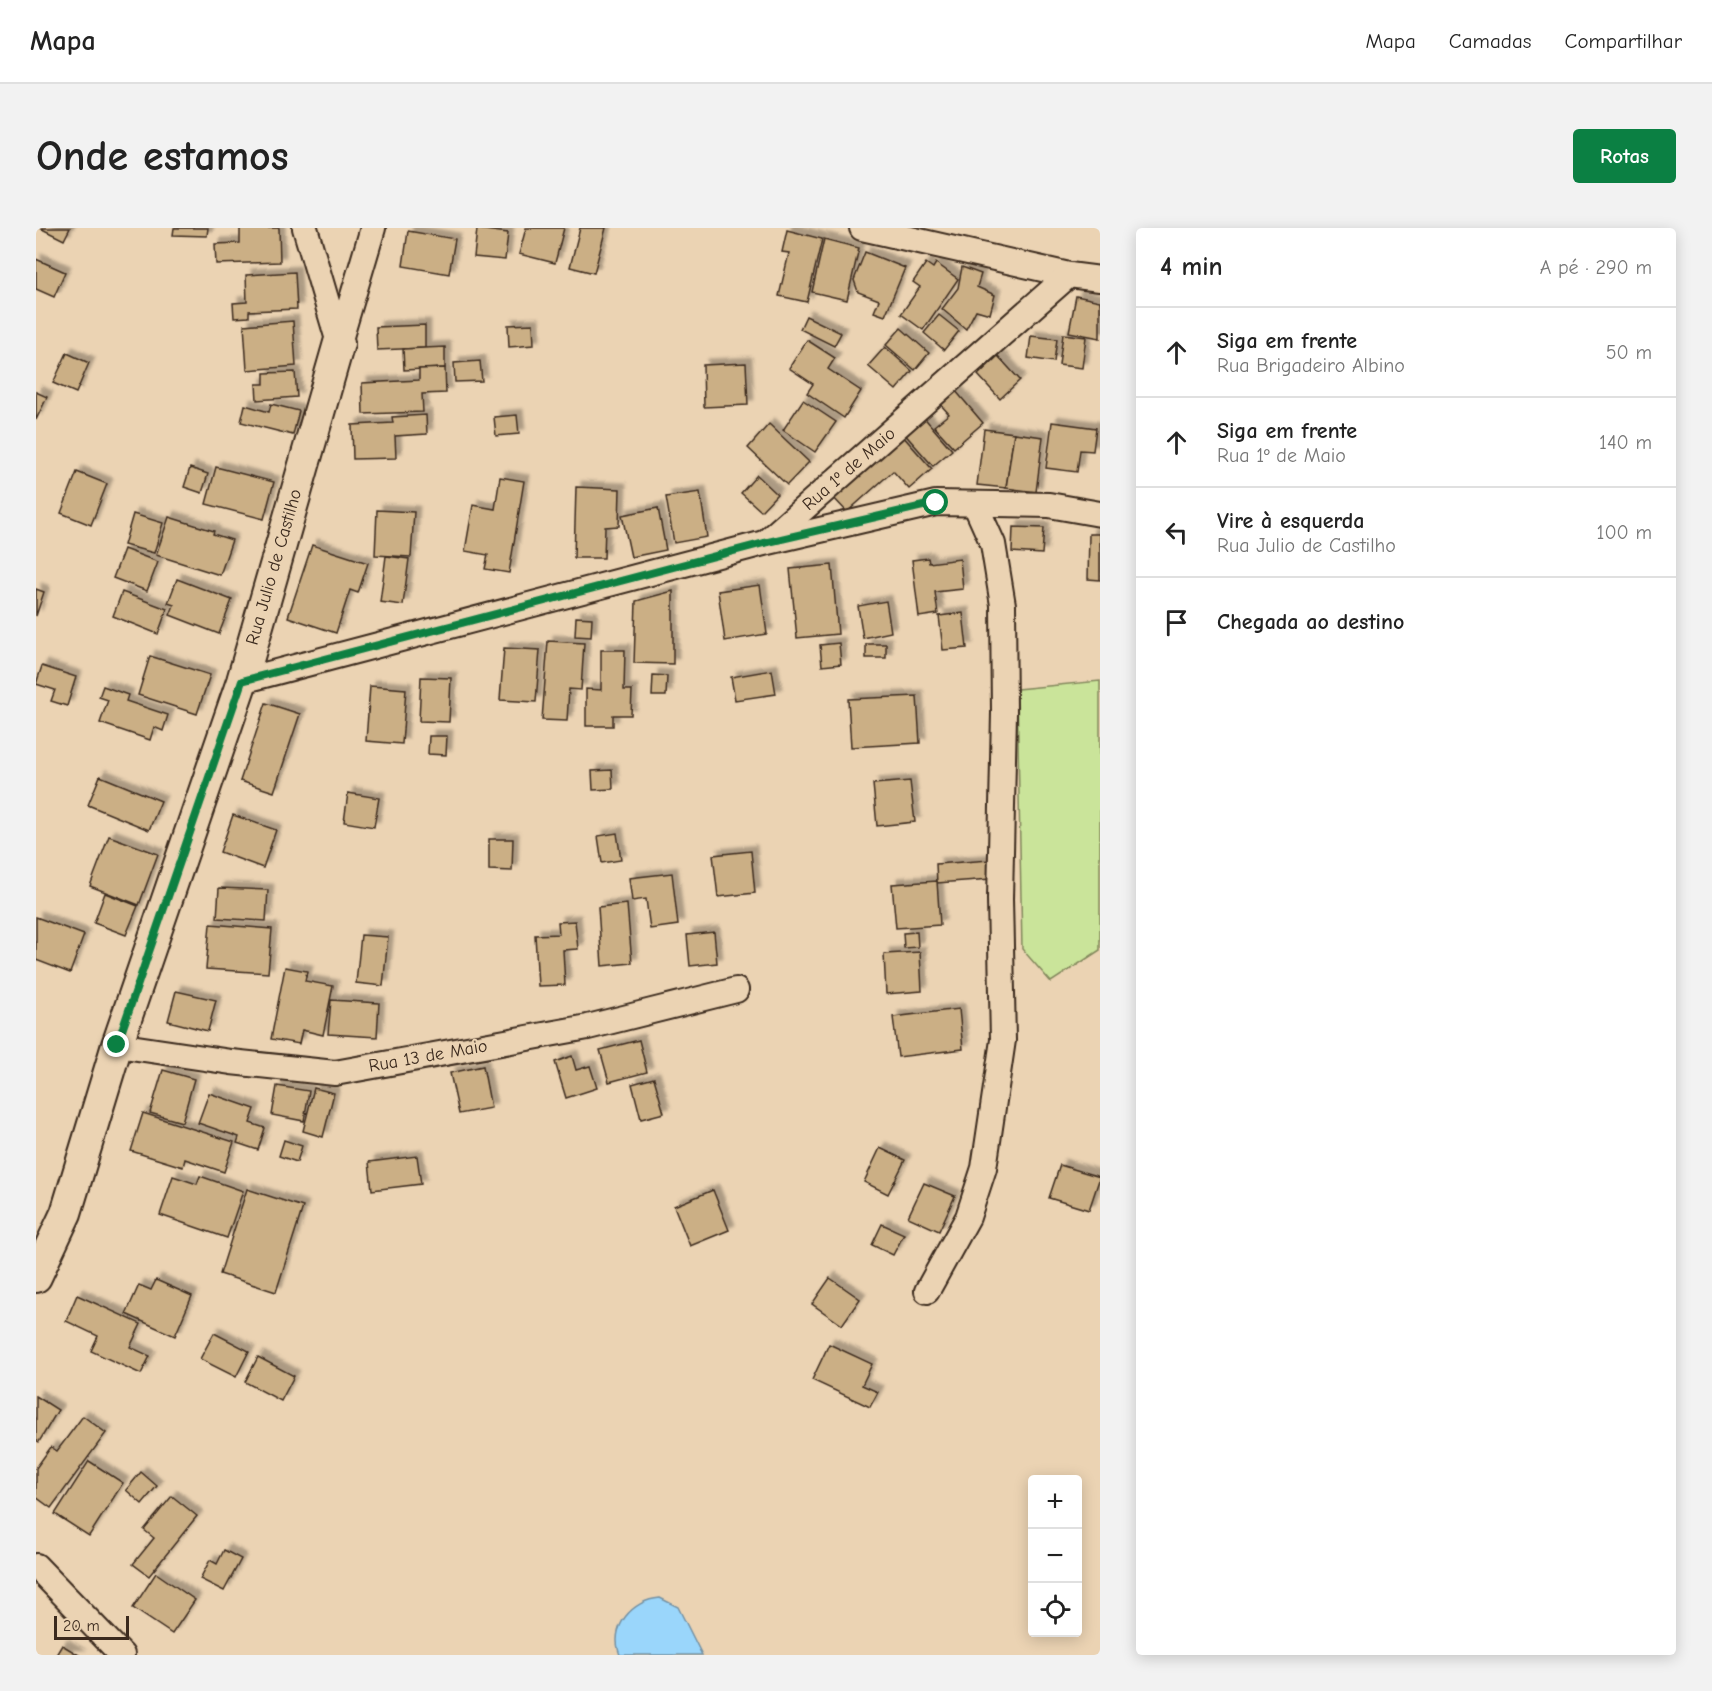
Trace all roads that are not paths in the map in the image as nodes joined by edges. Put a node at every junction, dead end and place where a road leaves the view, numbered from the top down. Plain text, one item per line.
1 (305, 228) edge
2 (373, 228) edge
3 (862, 228) edge
4 (1069, 275) junction
5 (1100, 279) edge
6 (339, 344) junction
7 (975, 504) junction
8 (1100, 514) edge
9 (764, 543) junction
10 (242, 681) junction
11 (736, 990) dead end
12 (117, 1045) junction
13 (36, 1277) edge
14 (927, 1291) dead end
15 (36, 1566) edge
16 (122, 1655) edge

1 - 6 street
2 - 6 street, Rua Julio de Castilho
3 - 4 street
4 - 5 street
4 - 9 street, Rua 1º de Maio
6 - 10 street, Rua Julio de Castilho
7 - 8 street
7 - 9 street
7 - 14 street
9 - 10 street, Rua 1º de Maio
10 - 12 street, Rua Julio de Castilho
11 - 12 street, Rua 13 de Maio
12 - 13 street, Rua Julio de Castilho
15 - 16 street

